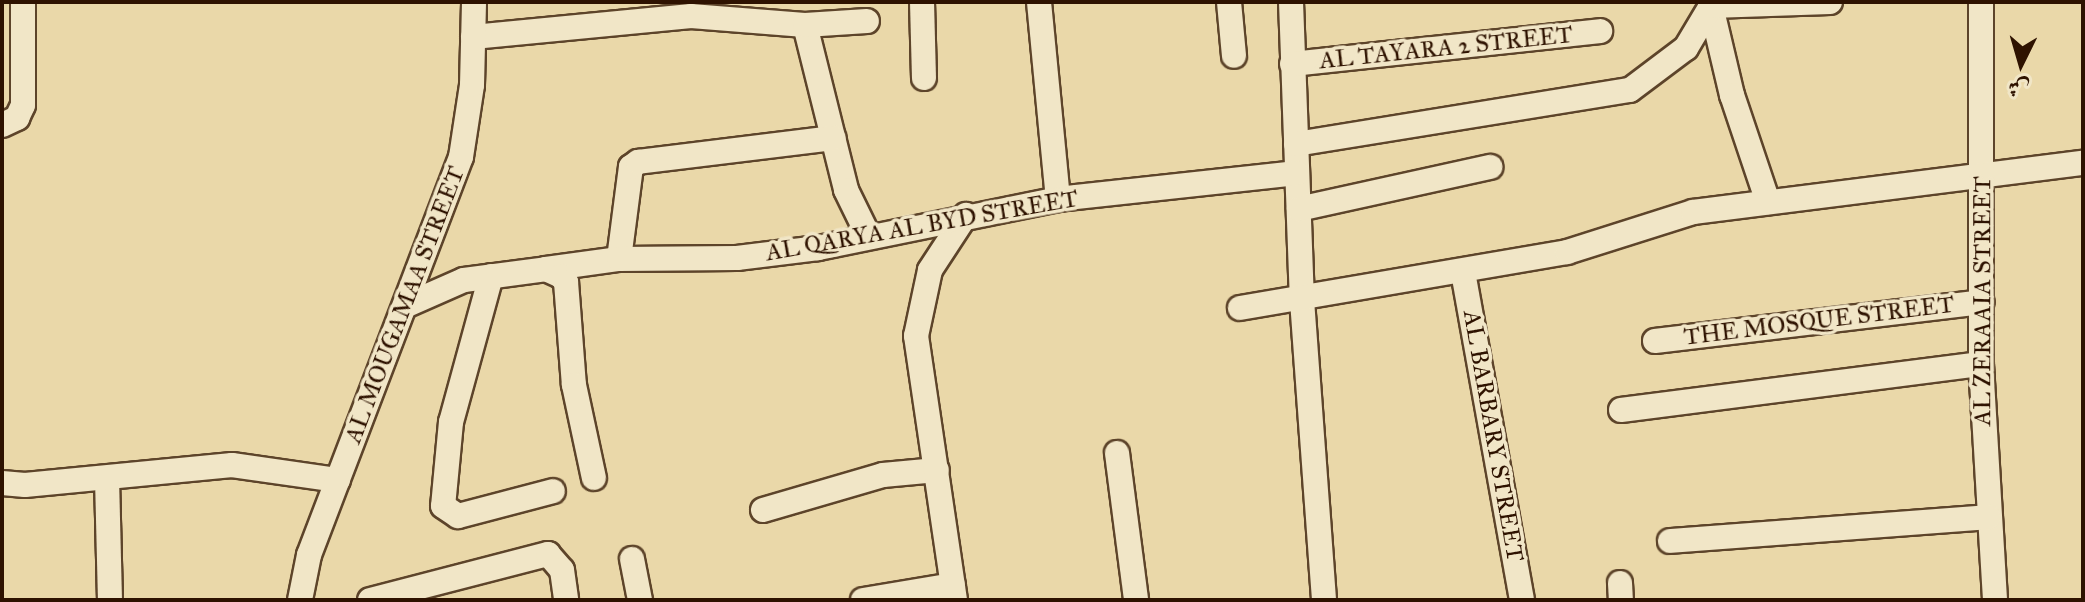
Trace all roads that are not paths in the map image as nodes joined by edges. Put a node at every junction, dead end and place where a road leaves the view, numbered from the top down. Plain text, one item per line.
1 (23, 2) edge
2 (474, 2) edge
3 (922, 2) edge
4 (1039, 2) edge
5 (1229, 2) edge
6 (1291, 2) edge
7 (1830, 2) edge
8 (1981, 2) edge
9 (1710, 4) edge
10 (867, 21) dead end
11 (805, 25) junction
12 (1600, 31) dead end
13 (473, 37) junction
14 (1234, 56) dead end
15 (1292, 64) junction
16 (924, 78) dead end
17 (5, 124) edge
18 (834, 138) junction
19 (1296, 144) junction
20 (2083, 163) edge
21 (1490, 167) dead end
22 (1297, 173) junction
23 (1982, 174) junction
24 (1058, 199) junction
25 (1768, 202) junction
26 (1299, 209) junction
27 (966, 215) junction
28 (869, 237) junction
29 (619, 259) junction
30 (546, 269) junction
31 (1463, 272) junction
32 (491, 276) junction
33 (1302, 300) junction
34 (1982, 302) junction
35 (407, 305) junction
36 (1240, 308) dead end
37 (1655, 341) dead end
38 (1981, 364) junction
39 (1621, 410) dead end
40 (1117, 453) dead end
41 (937, 470) junction
42 (107, 478) junction
43 (594, 478) dead end
44 (338, 480) junction
45 (2, 483) edge
46 (553, 491) dead end
47 (763, 510) dead end
48 (1988, 517) junction
49 (1670, 541) dead end
50 (632, 559) dead end
51 (954, 593) edge
52 (110, 600) edge
53 (300, 600) edge
54 (370, 600) edge
55 (566, 600) edge
56 (640, 600) edge
57 (863, 600) edge
58 (1136, 600) edge
59 (1324, 600) edge
60 (1522, 600) edge
61 (1995, 600) edge

1 - 17 street
2 - 13 street, AL MOUGAMAA STREET
3 - 16 street
4 - 24 street
5 - 14 street
6 - 15 street
7 - 9 street
8 - 23 street, AL ZERAAIA STREET
9 - 19 street
9 - 25 street
10 - 11 street
11 - 13 street
11 - 18 street
12 - 15 street, AL TAYARA 2 STREET
13 - 35 street, AL MOUGAMAA STREET
15 - 19 street
18 - 28 street
18 - 29 street
19 - 22 street
20 - 23 street
21 - 26 street
22 - 24 street, AL QARYA AL BYD STREET
22 - 26 street
23 - 25 street
23 - 34 street, AL ZERAAIA STREET
24 - 27 street, AL QARYA AL BYD STREET
25 - 31 street
26 - 33 street
27 - 28 street, AL QARYA AL BYD STREET
27 - 41 street
28 - 29 street, AL QARYA AL BYD STREET
29 - 30 street, AL QARYA AL BYD STREET
30 - 32 street, AL QARYA AL BYD STREET
30 - 43 street
31 - 33 street
31 - 60 street, AL BARBARY STREET
32 - 35 street, AL QARYA AL BYD STREET
32 - 46 street
33 - 36 street
33 - 59 street
34 - 37 street, THE MOSQUE STREET
34 - 38 street, AL ZERAAIA STREET
35 - 44 street, AL MOUGAMAA STREET
38 - 39 street
38 - 48 street, AL ZERAAIA STREET
40 - 58 street
41 - 47 street
41 - 51 street
42 - 44 street
42 - 45 street
42 - 52 street
44 - 53 street, AL MOUGAMAA STREET
48 - 49 street
48 - 61 street, AL ZERAAIA STREET
50 - 56 street
51 - 57 street
54 - 55 street

